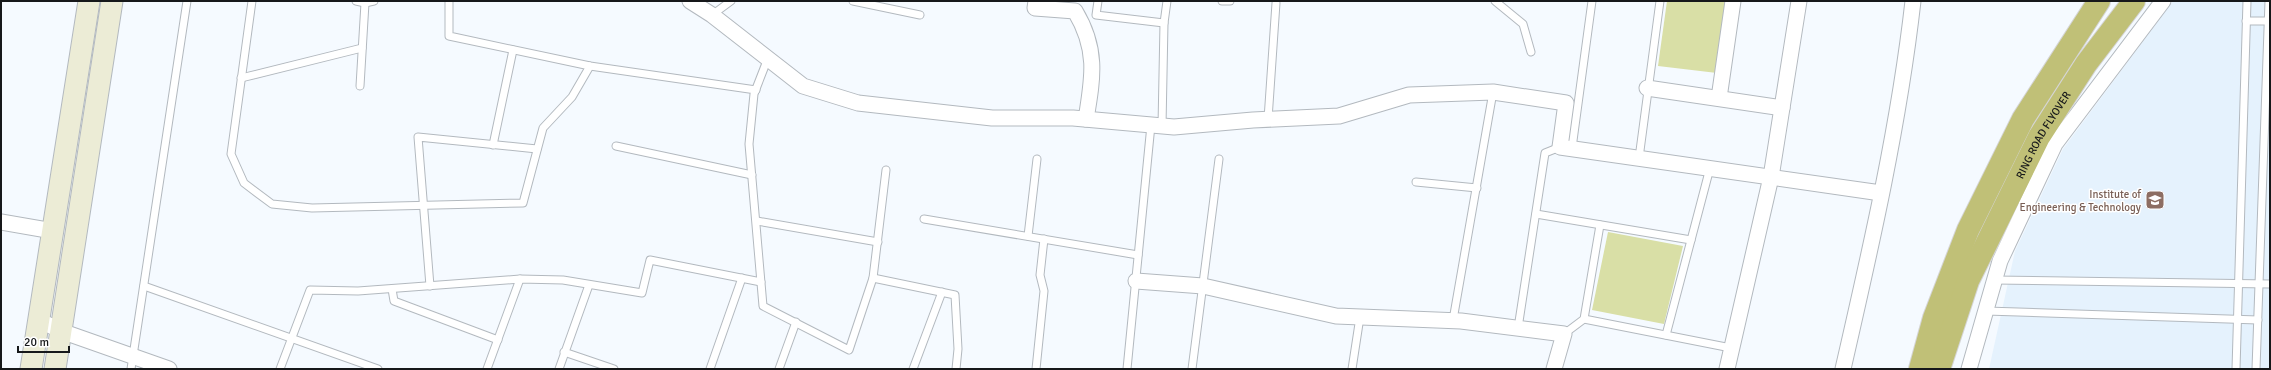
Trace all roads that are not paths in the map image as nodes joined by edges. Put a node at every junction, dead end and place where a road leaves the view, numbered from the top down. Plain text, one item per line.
1 (89, 1) edge
2 (112, 1) edge
3 (187, 1) edge
4 (252, 1) edge
5 (356, 1) edge
6 (374, 1) edge
7 (449, 1) edge
8 (690, 1) edge
9 (731, 1) edge
10 (853, 1) edge
11 (1036, 1) edge
12 (1098, 1) edge
13 (1167, 1) edge
14 (1222, 1) edge
15 (1230, 1) edge
16 (1495, 1) edge
17 (1592, 1) edge
18 (1660, 1) edge
19 (1733, 1) edge
20 (1799, 1) edge
21 (1913, 1) edge
22 (2134, 1) edge
23 (2163, 1) edge
24 (2247, 1) edge
25 (2269, 1) edge
26 (365, 3) junction
27 (1276, 3) dead end
28 (2096, 4) edge
29 (712, 15) junction
30 (920, 16) dead end
31 (2246, 21) junction
32 (2269, 21) edge
33 (1164, 24) junction
34 (362, 48) junction
35 (513, 50) junction
36 (1530, 52) dead end
37 (768, 58) junction
38 (590, 66) junction
39 (240, 78) junction
40 (360, 86) dead end
41 (1647, 88) junction
42 (756, 90) junction
43 (1493, 92) junction
44 (1719, 98) junction
45 (1782, 108) junction
46 (1086, 119) junction
47 (1268, 119) junction
48 (1157, 125) junction
49 (493, 145) junction
50 (616, 146) dead end
51 (1566, 148) junction
52 (537, 149) junction
53 (1639, 158) junction
54 (1037, 159) dead end
55 (1219, 159) dead end
56 (1710, 168) junction
57 (886, 170) dead end
58 (752, 175) junction
59 (1771, 177) junction
60 (1416, 182) dead end
61 (1476, 188) junction
62 (1881, 193) junction
63 (423, 207) junction
64 (1536, 214) junction
65 (924, 219) dead end
66 (757, 221) junction
67 (1, 222) edge
68 (1600, 225) junction
69 (53, 231) junction
70 (1028, 236) junction
71 (1044, 239) junction
72 (1691, 240) junction
73 (878, 242) junction
74 (1138, 255) junction
75 (742, 278) junction
76 (873, 278) junction
77 (520, 279) junction
78 (1994, 280) junction
79 (1136, 281) junction
80 (761, 282) junction
81 (589, 284) junction
82 (2238, 284) junction
83 (2259, 284) junction
84 (2270, 284) edge
85 (144, 286) junction
86 (430, 286) junction
87 (1203, 286) junction
88 (392, 289) junction
89 (942, 292) junction
90 (1986, 311) junction
91 (1360, 317) junction
92 (1584, 319) junction
93 (39, 320) junction
94 (1453, 320) junction
95 (2237, 320) junction
96 (2258, 320) junction
97 (796, 322) junction
98 (1518, 328) junction
99 (61, 331) junction
100 (1564, 334) junction
101 (1666, 335) junction
102 (292, 339) junction
103 (498, 340) junction
104 (1731, 348) junction
105 (564, 352) junction
106 (133, 363) edge
107 (31, 369) edge
108 (55, 369) edge
109 (170, 369) edge
110 (280, 369) edge
111 (378, 369) edge
112 (487, 369) edge
113 (559, 369) edge
114 (614, 369) edge
115 (710, 369) edge
116 (779, 369) edge
117 (913, 369) edge
118 (956, 369) edge
119 (1036, 369) edge
120 (1127, 369) edge
121 (1192, 369) edge
122 (1352, 369) edge
123 (1554, 369) edge
124 (1727, 369) edge
125 (1843, 369) edge
126 (1920, 369) edge
127 (1939, 369) edge
128 (1969, 369) edge
129 (2236, 369) edge
130 (2256, 369) edge

1 - 69 street
2 - 99 street
3 - 85 lane
4 - 39 lane
5 - 26 lane
6 - 26 lane
7 - 35 lane
8 - 29 street
9 - 29 lane
10 - 30 lane
11 - 46 street
12 - 33 lane
13 - 33 lane
14 - 15 lane
16 - 36 lane
17 - 51 lane
18 - 41 lane
19 - 44 street
20 - 45 street
21 - 62 street
22 - 127 highway, RING ROAD FLYOVER
23 - 78 street
24 - 31 lane
25 - 32 lane
26 - 34 lane
27 - 47 lane
28 - 126 highway, RING ROAD FLYOVER
29 - 37 street
31 - 32 lane
31 - 82 lane
32 - 83 lane
33 - 48 lane
34 - 39 lane
34 - 40 lane
35 - 38 lane
35 - 49 lane
37 - 42 lane
37 - 46 street
38 - 42 lane
38 - 52 lane
39 - 63 lane
41 - 44 street
41 - 53 lane
42 - 58 lane
43 - 47 street
43 - 51 street
43 - 61 lane
44 - 45 street
45 - 59 street
46 - 48 street
47 - 48 street
48 - 74 lane
49 - 52 lane
49 - 63 lane
50 - 58 lane
51 - 53 street
51 - 64 lane
52 - 63 lane
53 - 56 street
54 - 70 lane
55 - 87 lane
56 - 59 street
56 - 72 lane
57 - 73 lane
58 - 66 lane
59 - 62 street
59 - 104 street
60 - 61 lane
61 - 94 lane
62 - 125 street
63 - 86 lane
64 - 68 lane
64 - 98 lane
65 - 70 lane
66 - 73 lane
66 - 80 lane
67 - 69 street
68 - 72 lane
68 - 92 lane
69 - 93 street
70 - 71 lane
71 - 74 lane
71 - 119 lane
72 - 101 lane
73 - 76 lane
74 - 79 lane
75 - 80 lane
75 - 81 lane
75 - 115 lane
76 - 89 lane
76 - 97 lane
77 - 81 lane
77 - 86 lane
77 - 103 lane
78 - 82 lane
78 - 90 street
79 - 87 street
79 - 120 lane
80 - 97 lane
81 - 105 lane
82 - 83 lane
82 - 95 lane
83 - 84 lane
83 - 96 lane
85 - 102 lane
85 - 106 lane
86 - 88 lane
87 - 91 street
87 - 121 lane
88 - 102 lane
88 - 103 lane
89 - 117 lane
89 - 118 lane
90 - 95 lane
90 - 128 street
91 - 94 street
91 - 122 lane
92 - 100 lane
92 - 101 lane
93 - 99 street
93 - 107 street
94 - 98 street
95 - 96 lane
95 - 129 lane
96 - 130 lane
97 - 116 lane
98 - 100 street
99 - 106 street
99 - 108 street
100 - 123 street
101 - 104 lane
102 - 110 lane
102 - 111 lane
103 - 112 lane
104 - 124 street
105 - 113 lane
105 - 114 lane
106 - 109 street

